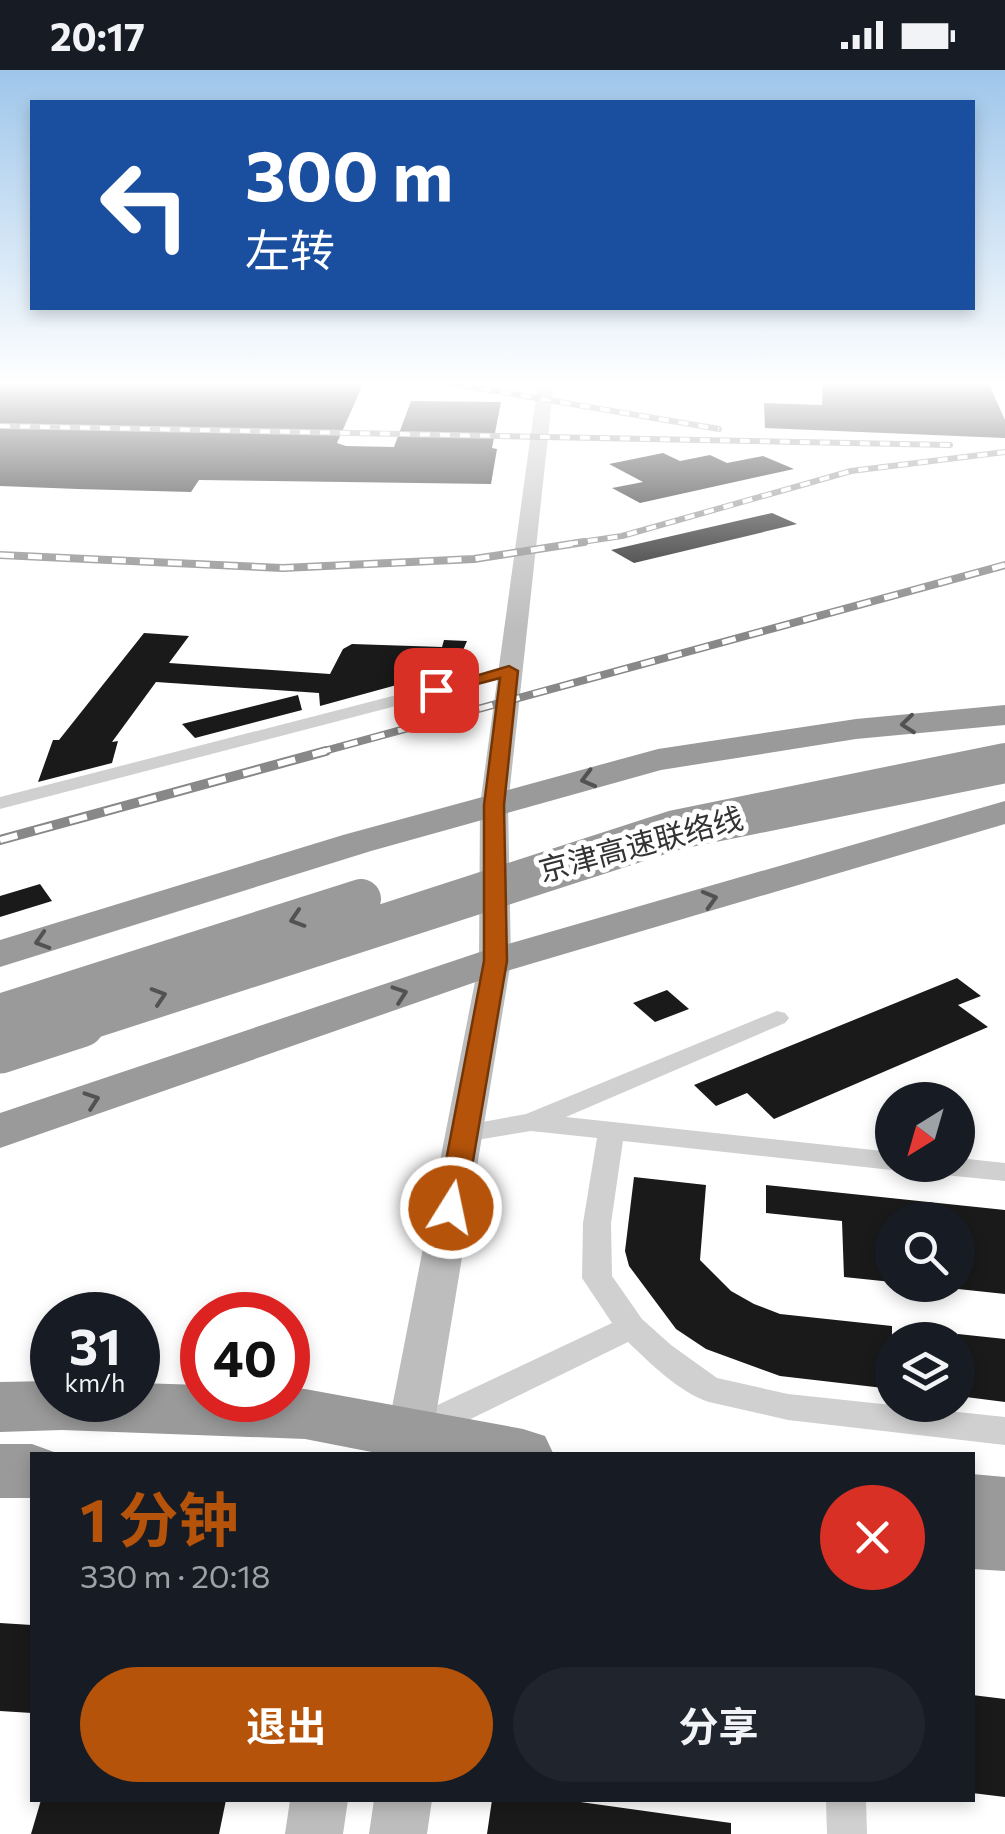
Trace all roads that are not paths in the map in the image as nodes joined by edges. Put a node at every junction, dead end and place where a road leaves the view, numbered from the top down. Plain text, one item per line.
1 (535, 464) edge
2 (509, 671) junction
3 (1004, 742) edge
4 (0, 803) edge
5 (494, 805) junction
6 (1005, 812) edge
7 (0, 954) edge
8 (496, 961) junction
9 (0, 1014) edge
10 (777, 1018) dead end
11 (0, 1048) edge
12 (531, 1122) junction
13 (0, 1131) edge
14 (611, 1132) junction
15 (464, 1133) junction
16 (875, 1159) edge
17 (975, 1169) edge
18 (1005, 1172) edge
19 (631, 1327) junction
20 (0, 1408) edge
21 (1005, 1431) edge
22 (408, 1448) edge
23 (474, 1452) edge
24 (0, 1471) edge
25 (30, 1471) edge
26 (975, 1502) edge
27 (1005, 1505) edge
28 (975, 1540) edge
29 (1005, 1542) edge
30 (319, 1802) edge
31 (403, 1802) edge
32 (846, 1802) edge
33 (314, 1834) edge
34 (398, 1834) edge
35 (847, 1834) edge

1 - 2 street
2 - 4 street
2 - 5 street
3 -> 5 highway
3 -> 9 highway, 京津高速联络线, bridge
11 -> 3 highway, 京津高速联络线, bridge
5 -> 7 highway
5 - 8 street
8 -> 6 highway
13 -> 8 highway
8 - 15 street
10 - 12 street
12 - 14 street
12 - 15 street
14 - 16 street
14 - 19 street
15 - 22 street
17 - 18 street
19 - 21 street
19 - 22 street
20 - 22 highway
22 - 23 highway
24 - 25 highway
26 - 27 highway
28 - 29 highway
30 - 33 street
31 - 34 street
32 - 35 street

